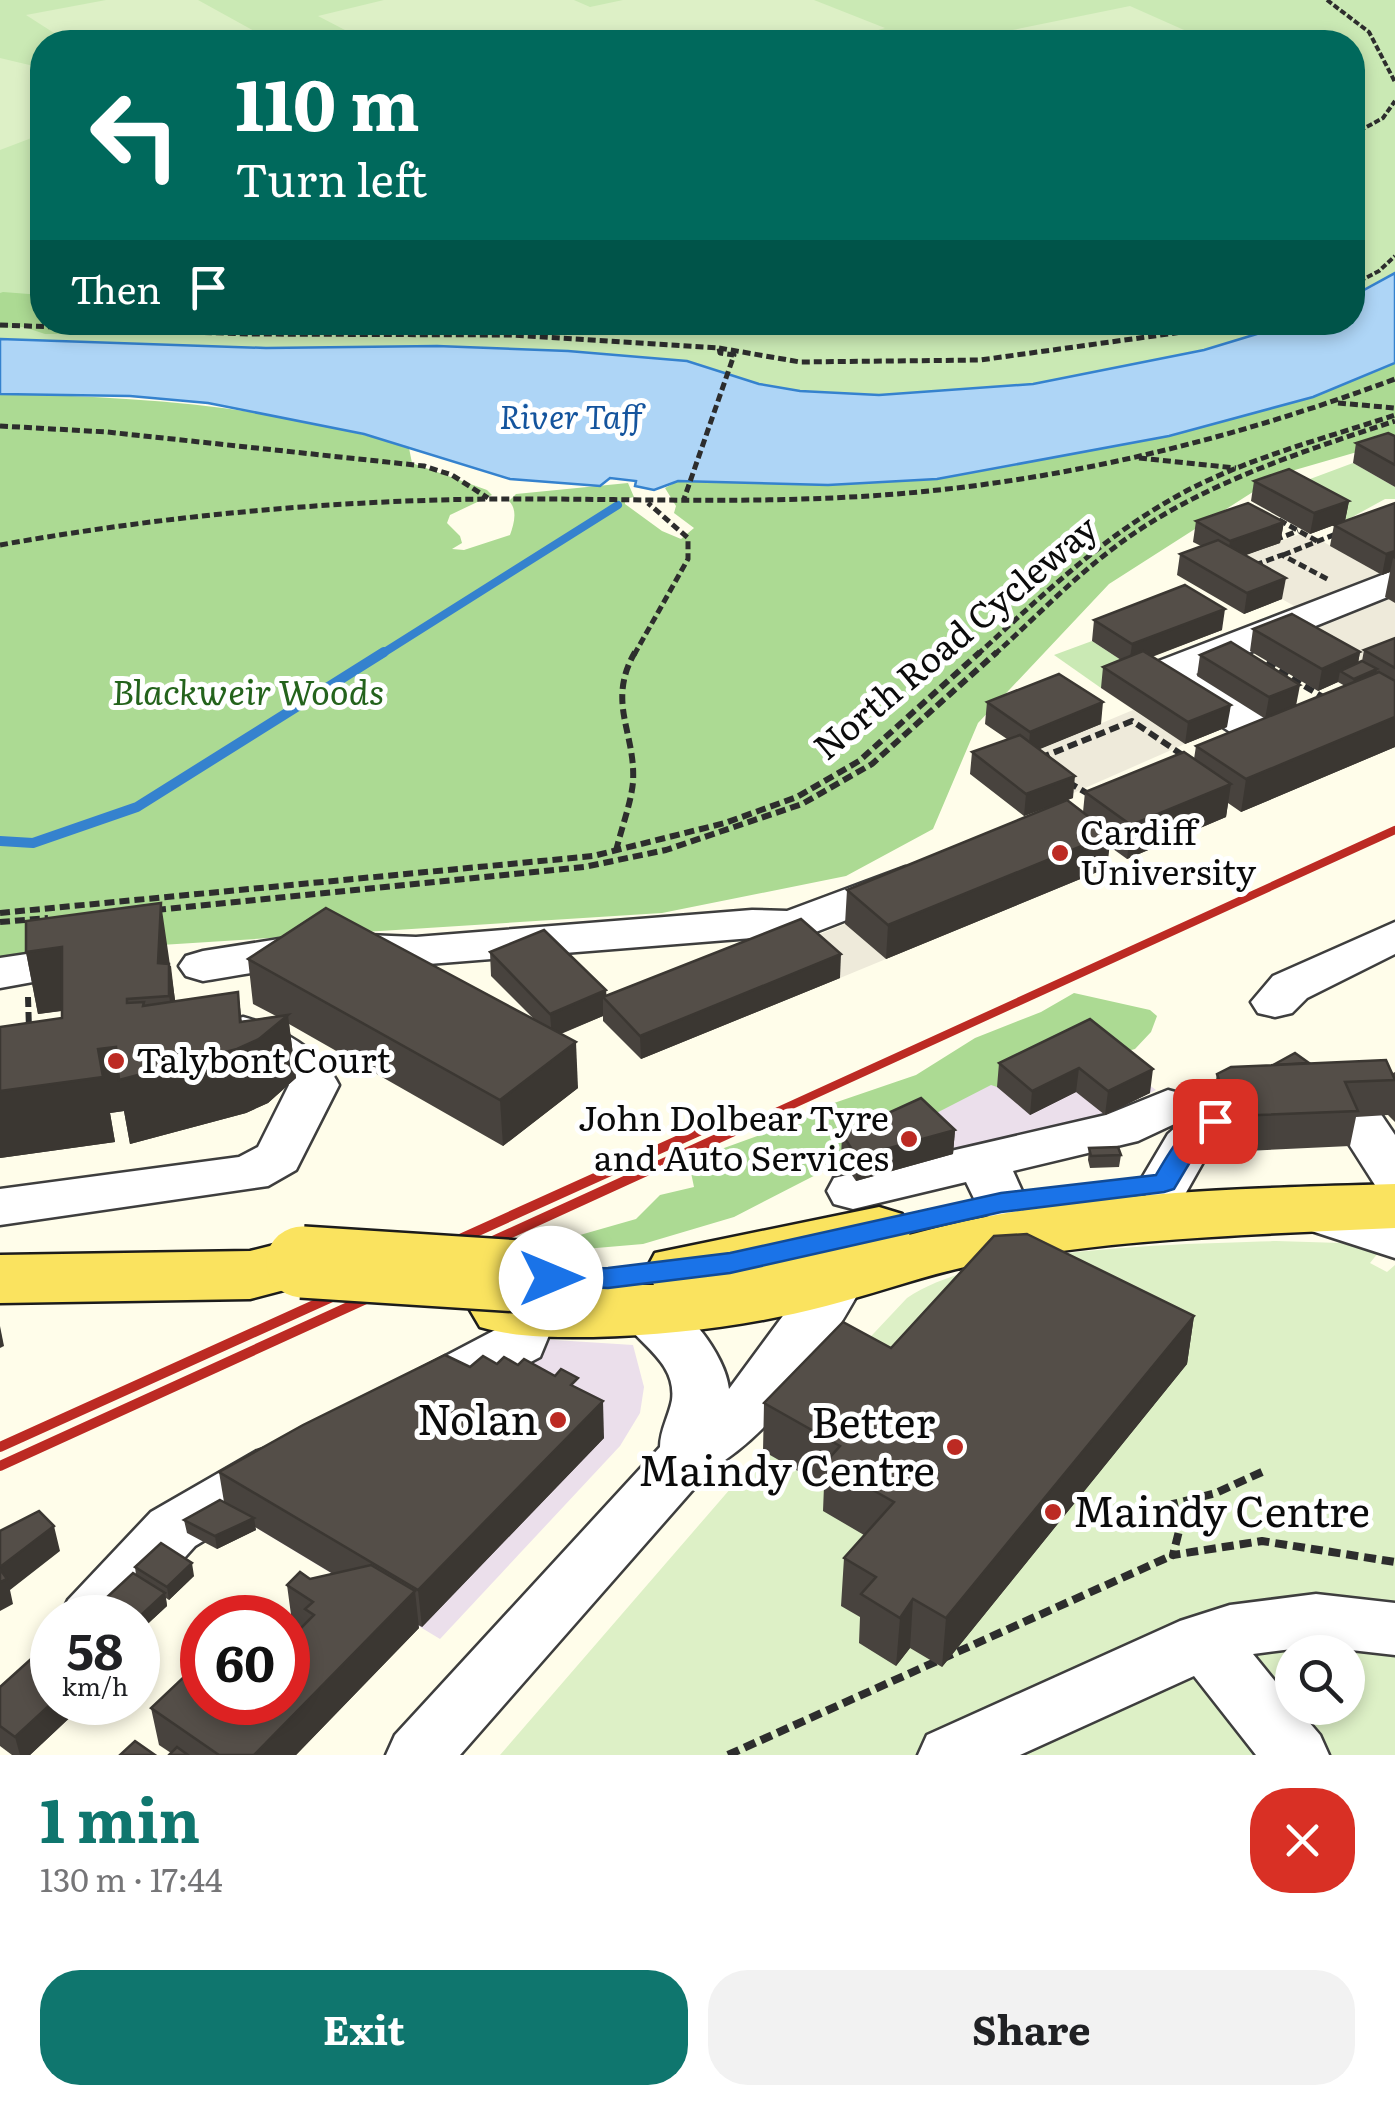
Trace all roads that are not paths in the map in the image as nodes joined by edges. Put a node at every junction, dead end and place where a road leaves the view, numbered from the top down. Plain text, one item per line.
1 (1395, 581) edge
2 (1225, 648) junction
3 (1274, 678) edge
4 (1188, 760) edge
5 (935, 869) edge
6 (1395, 936) edge
7 (202, 966) junction
8 (14, 984) edge
9 (1275, 1002) dead end
10 (1363, 1137) edge
11 (992, 1182) junction
12 (853, 1191) dead end
13 (0, 1207) edge
14 (1300, 1209) junction
15 (1395, 1240) edge
16 (840, 1278) junction
17 (0, 1279) edge
18 (529, 1300) junction
19 (646, 1312) junction
20 (387, 1411) edge
21 (334, 1438) edge
22 (690, 1452) junction
23 (111, 1595) edge
24 (1395, 1629) edge
25 (1204, 1640) junction
26 (419, 1755) edge
27 (951, 1755) edge
28 (1296, 1755) edge

1 - 2 street
2 - 3 street
2 - 4 street
5 - 7 street
6 - 9 street
7 - 8 street
7 - 13 street
10 - 11 main road
10 - 14 main road
11 - 12 street
11 - 18 main road
14 - 15 street
14 - 16 main road
16 - 19 main road
16 - 22 street
17 - 18 main road
18 - 19 main road
18 - 20 street
19 - 22 street
21 - 23 street
22 - 26 street
24 - 25 street
25 - 27 street
25 - 28 street

